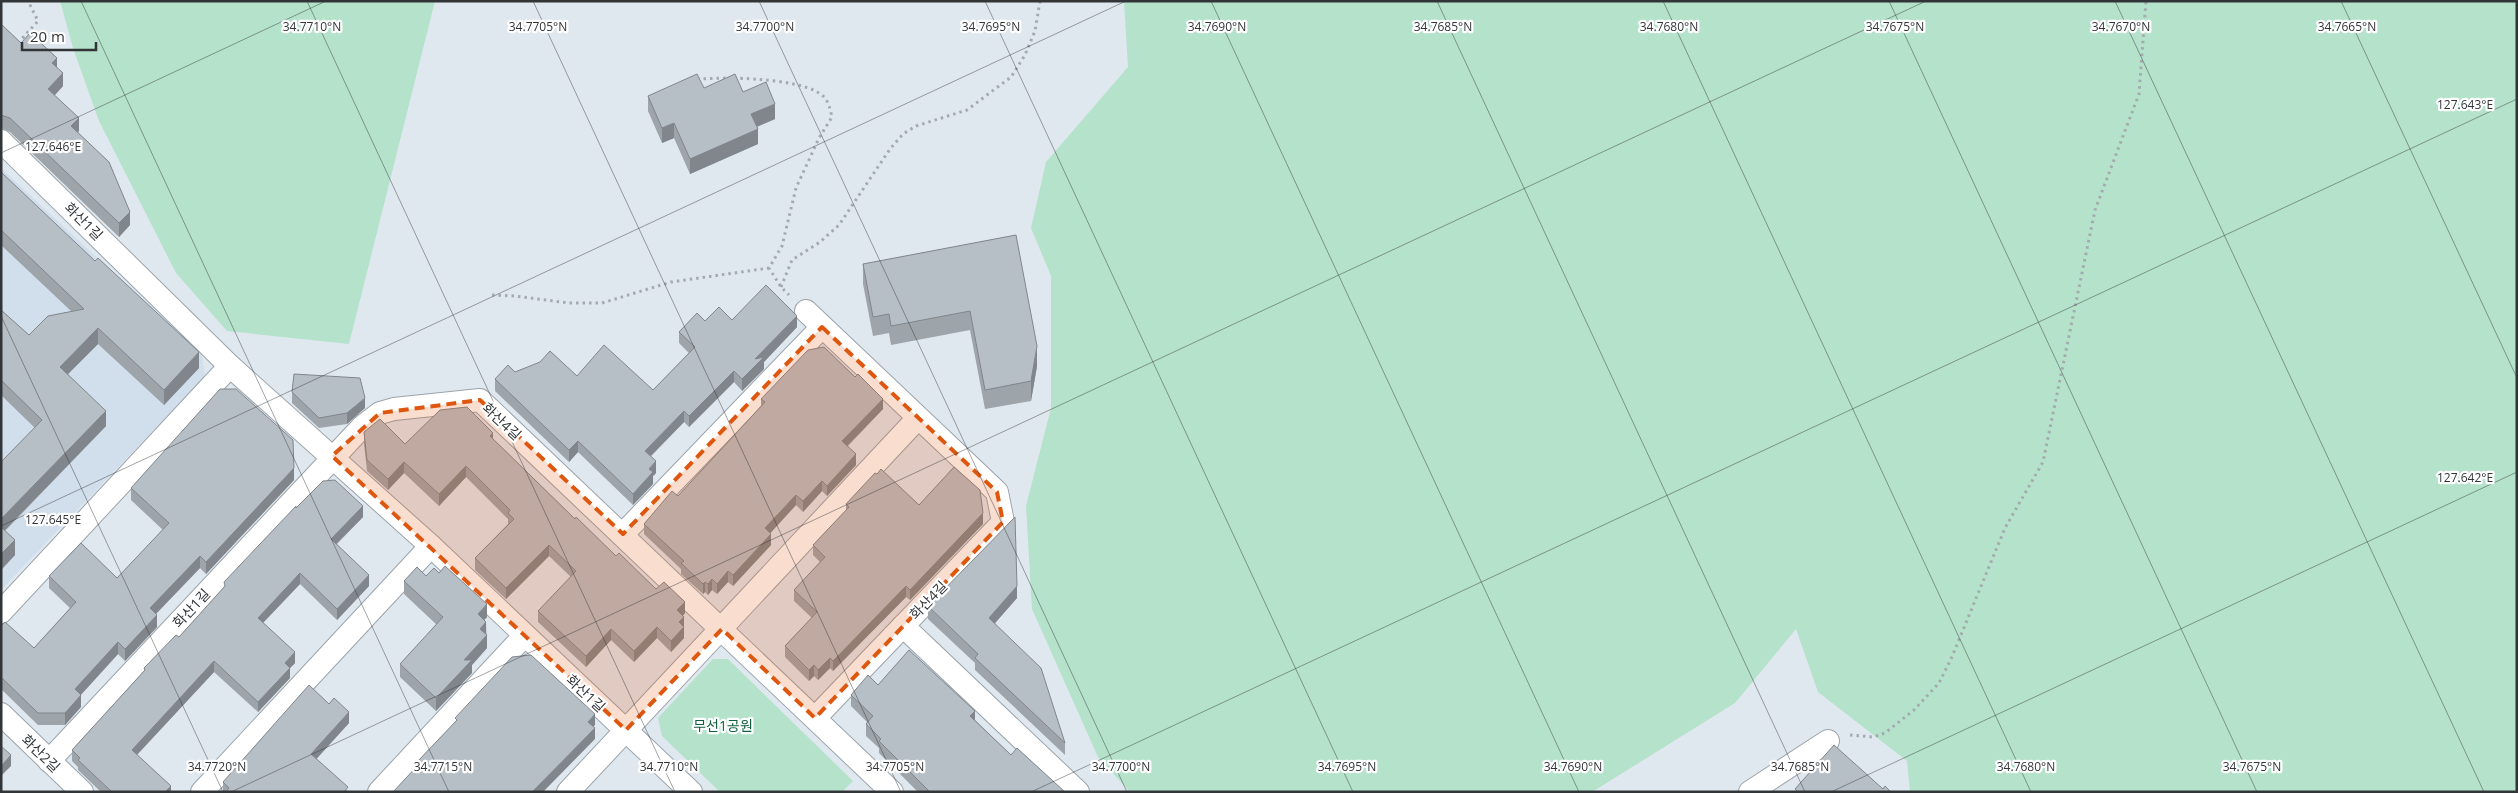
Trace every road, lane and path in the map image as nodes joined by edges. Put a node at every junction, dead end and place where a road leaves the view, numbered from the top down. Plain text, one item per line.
1 (28, 1) edge
2 (1040, 1) edge
3 (2146, 1) edge
4 (14, 48) edge
5 (689, 82) edge
6 (1, 141) edge
7 (769, 268) junction
8 (492, 295) dead end
9 (806, 311) dead end
10 (822, 327) junction
11 (230, 366) junction
12 (918, 418) junction
13 (332, 456) junction
14 (623, 534) junction
15 (431, 546) junction
16 (1, 612) edge
17 (903, 626) junction
18 (722, 629) junction
19 (524, 636) junction
20 (1, 714) edge
21 (815, 718) junction
22 (626, 730) junction
23 (1828, 741) joint
24 (49, 761) junction
25 (82, 792) edge
26 (202, 792) edge
27 (379, 792) edge
28 (568, 792) edge
29 (691, 792) edge
30 (892, 792) edge
31 (1078, 792) edge
32 (1750, 792) edge

1 - 4 path
2 - 7 path
3 - 23 path
5 - 7 path
6 - 11 street, 화산1길
7 - 8 path
9 - 10 street, 화산4길
10 - 12 street, 화산4길
10 - 14 street
11 - 13 street, 화산1길
11 - 16 street
12 - 17 street, 화산4길
12 - 18 street
13 - 14 street, 화산4길
13 - 15 street, 화산1길
13 - 24 street, 화산1길
14 - 18 street, 화산4길
15 - 19 street, 화산1길
15 - 26 street
17 - 21 street
17 - 31 street, 화산4길
18 - 21 street, 화산4길
18 - 22 street
19 - 22 street, 화산1길
19 - 27 street
20 - 24 street, 화산2길
21 - 30 street, 화산4길
22 - 28 street
22 - 29 street, 화산1길
23 - 32 street
24 - 25 street, 화산2길

